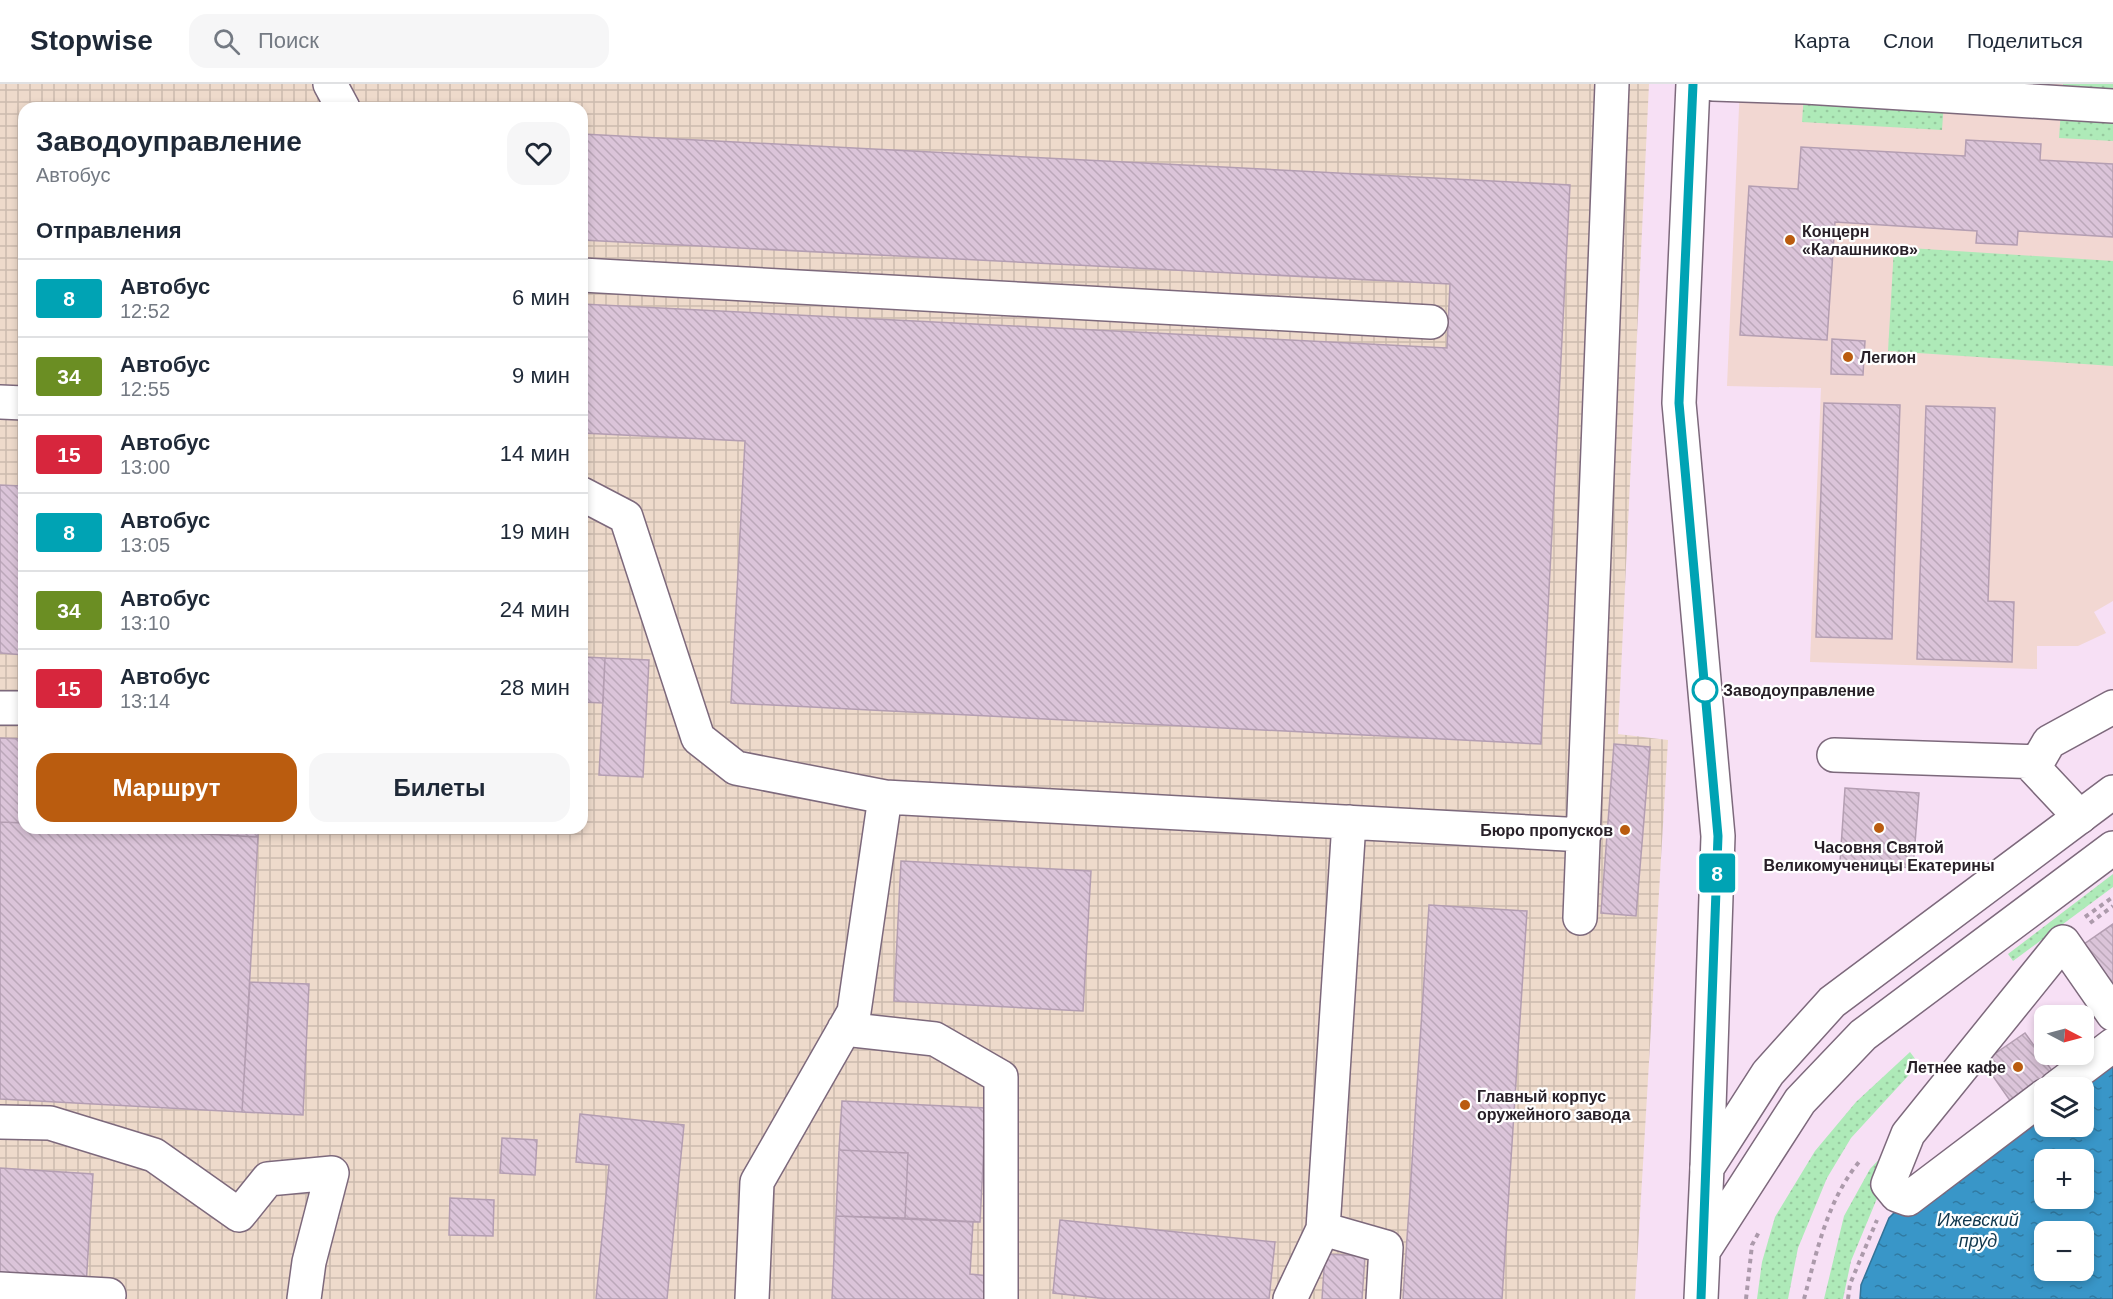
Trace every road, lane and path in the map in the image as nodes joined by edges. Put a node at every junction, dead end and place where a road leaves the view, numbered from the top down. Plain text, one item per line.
1 (330, 84) edge
2 (1612, 84) edge
3 (1693, 84) edge
4 (1713, 84) edge
5 (340, 102) edge
6 (2113, 106) edge
7 (588, 275) edge
8 (1431, 322) dead end
9 (0, 402) edge
10 (18, 403) edge
11 (588, 498) edge
12 (2113, 707) edge
13 (0, 708) edge
14 (18, 708) edge
15 (1834, 755) dead end
16 (2038, 762) junction
17 (2113, 792) edge
18 (885, 797) junction
19 (2080, 817) junction
20 (1349, 822) junction
21 (1584, 835) junction
22 (2113, 848) edge
23 (1580, 918) dead end
24 (2113, 1014) edge
25 (844, 1029) junction
26 (2113, 1045) edge
27 (2071, 1077) edge
28 (2034, 1104) edge
29 (0, 1122) edge
30 (1707, 1168) junction
31 (1881, 1211) dead end
32 (1763, 1224) dead end
33 (1323, 1229) junction
34 (1703, 1252) junction
35 (0, 1289) edge
36 (110, 1295) dead end
37 (304, 1299) edge
38 (752, 1299) edge
39 (1001, 1299) edge
40 (1290, 1299) edge
41 (1383, 1299) edge
42 (1701, 1299) edge
43 (1746, 1299) edge
44 (1848, 1299) edge

1 - 5 street
2 - 21 street
3 - 30 street
4 - 6 street
7 - 8 street
9 - 10 street
11 - 18 street
12 - 16 street
13 - 14 street
15 - 16 street
16 - 19 street
17 - 19 street
18 - 20 street
18 - 25 street
19 - 30 street
20 - 21 street
20 - 33 street
21 - 23 street
22 - 34 street
24 - 28 street
25 - 38 street
25 - 39 street
26 - 27 street
29 - 37 street
30 - 34 street
31 - 44 path
32 - 43 path
33 - 40 street
33 - 41 street
34 - 42 street
35 - 36 street

